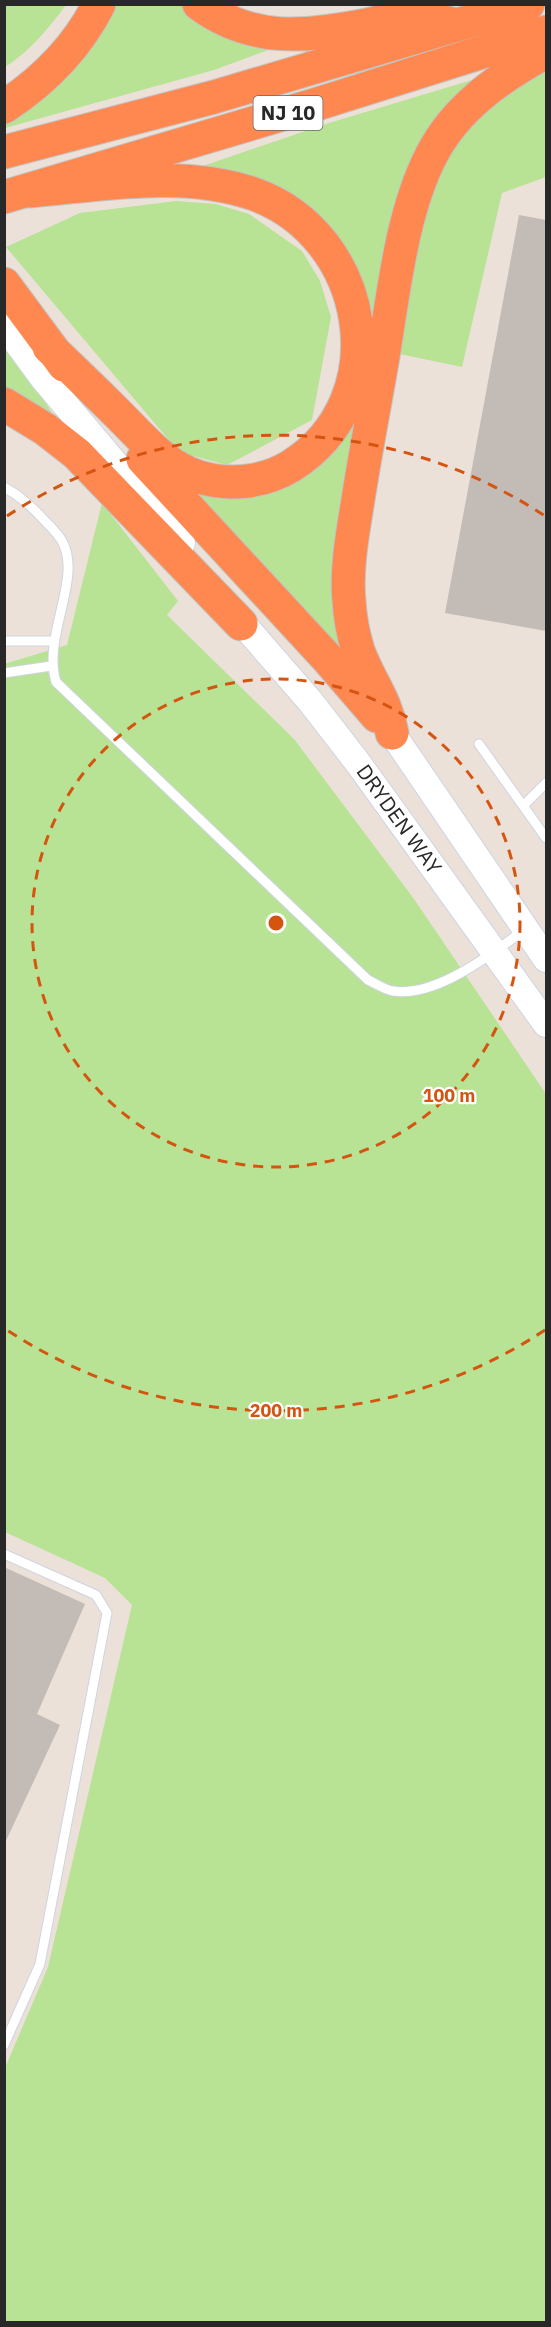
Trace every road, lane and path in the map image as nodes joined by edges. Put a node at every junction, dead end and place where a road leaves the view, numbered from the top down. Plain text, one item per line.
1 (99, 4) edge
2 (199, 4) edge
3 (528, 4) edge
4 (457, 25) junction
5 (546, 32) edge
6 (546, 52) edge
7 (4, 107) edge
8 (4, 152) edge
9 (15, 194) edge
10 (4, 284) edge
11 (4, 325) edge
12 (50, 347) junction
13 (4, 404) edge
14 (4, 487) edge
15 (241, 624) junction
16 (4, 641) edge
17 (53, 641) junction
18 (51, 666) junction
19 (4, 673) edge
20 (392, 733) junction
21 (479, 744) dead end
22 (546, 783) edge
23 (524, 805) junction
24 (546, 838) edge
25 (525, 929) junction
26 (495, 952) junction
27 (546, 959) edge
28 (546, 1024) edge
29 (4, 1554) edge
30 (4, 2045) edge

1 - 7 highway
2 - 4 highway
3 - 4 highway, NJ 10
4 - 8 highway, NJ 10
5 - 9 highway, NJ 10
6 - 20 highway
9 - 12 highway
10 - 12 highway
11 - 15 street, DRYDEN WAY
12 - 20 highway
13 - 15 highway
14 - 17 lane
15 - 26 street, DRYDEN WAY
16 - 17 lane
17 - 18 lane
18 - 19 lane
18 - 26 lane
20 - 25 street, DRYDEN WAY
21 - 23 lane
22 - 23 lane
23 - 24 lane
25 - 26 lane
25 - 27 street, DRYDEN WAY
26 - 28 street, DRYDEN WAY
29 - 30 lane

